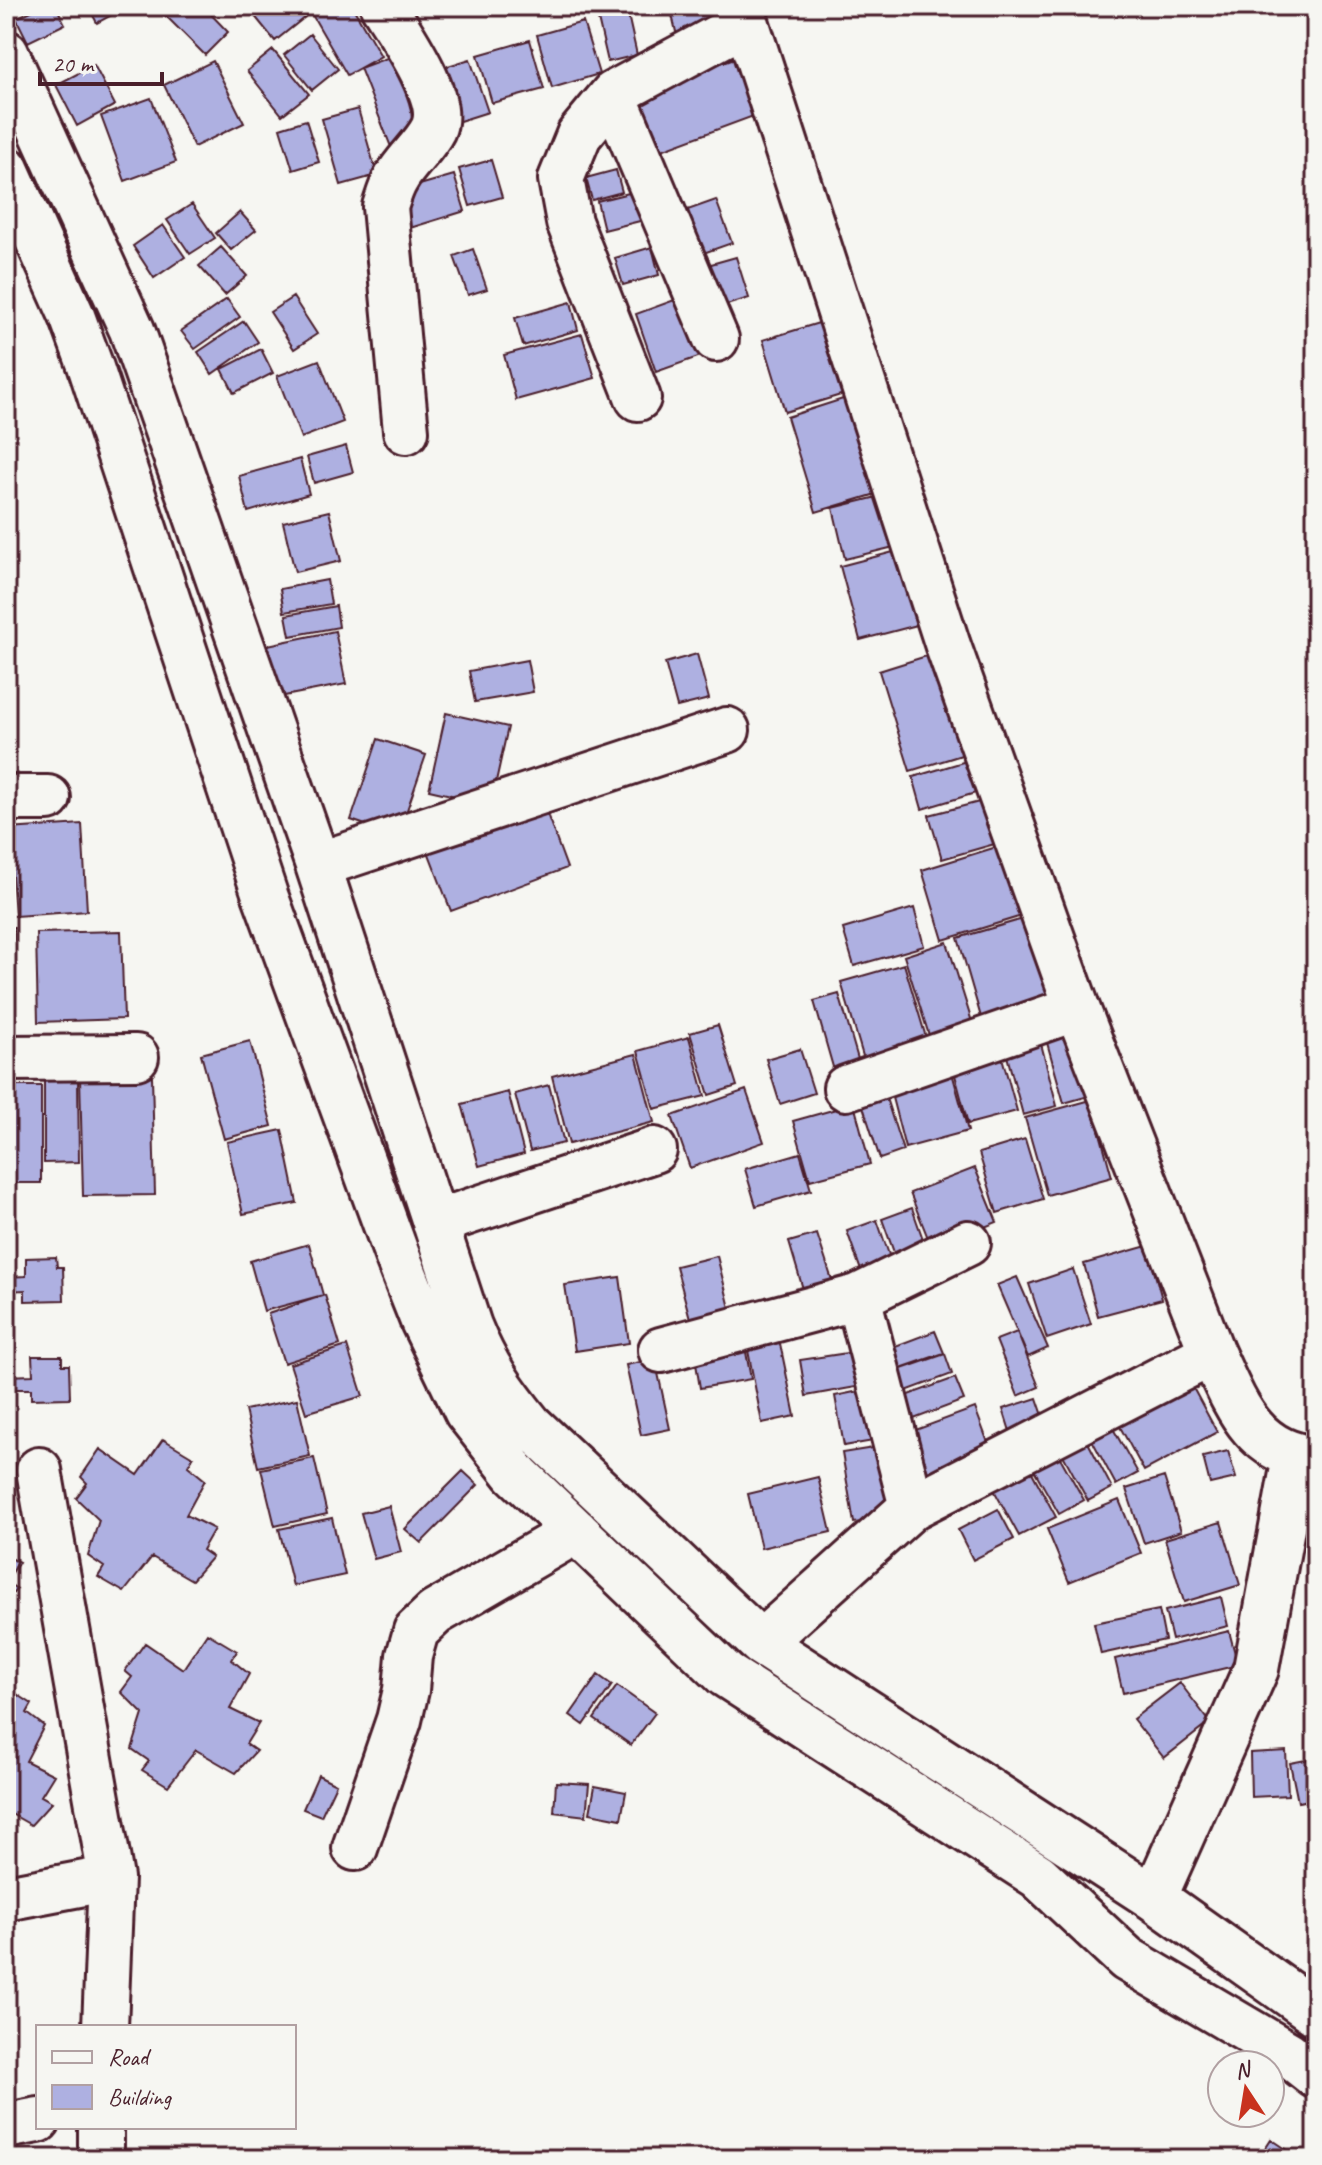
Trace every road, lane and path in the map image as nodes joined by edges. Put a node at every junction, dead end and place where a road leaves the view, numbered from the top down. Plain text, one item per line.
1 (383, 6) edge
2 (743, 14) edge
3 (6, 53) edge
4 (613, 94) junction
5 (6, 169) edge
6 (716, 339) dead end
7 (638, 398) dead end
8 (406, 431) dead end
9 (727, 730) dead end
10 (318, 865) junction
11 (1077, 1008) junction
12 (136, 1057) dead end
13 (6, 1058) edge
14 (846, 1088) dead end
15 (654, 1150) dead end
16 (435, 1223) junction
17 (968, 1243) dead end
18 (858, 1297) junction
19 (661, 1350) dead end
20 (1212, 1353) junction
21 (1305, 1458) edge
22 (39, 1470) dead end
23 (912, 1507) junction
24 (576, 1531) junction
25 (761, 1643) junction
26 (355, 1848) dead end
27 (111, 1878) junction
28 (6, 1898) edge
29 (1154, 1898) junction
30 (1316, 2013) edge
31 (105, 2025) edge
32 (1316, 2076) edge
33 (36, 2120) edge
34 (6, 2126) edge
35 (101, 2129) edge
36 (101, 2159) edge

1 - 8 street
2 - 4 street
2 - 11 street
3 - 10 street
4 - 6 street
4 - 7 street
5 - 24 street
9 - 10 street
10 - 16 street
11 - 14 street
11 - 20 street
12 - 13 street
15 - 16 street
16 - 25 street
17 - 18 street
18 - 19 street
18 - 23 street
20 - 21 street
20 - 23 street
21 - 29 street
22 - 27 street
23 - 25 street
24 - 26 street
24 - 32 street
25 - 29 street
27 - 28 street
27 - 31 street
29 - 30 street
33 - 34 street
35 - 36 street

